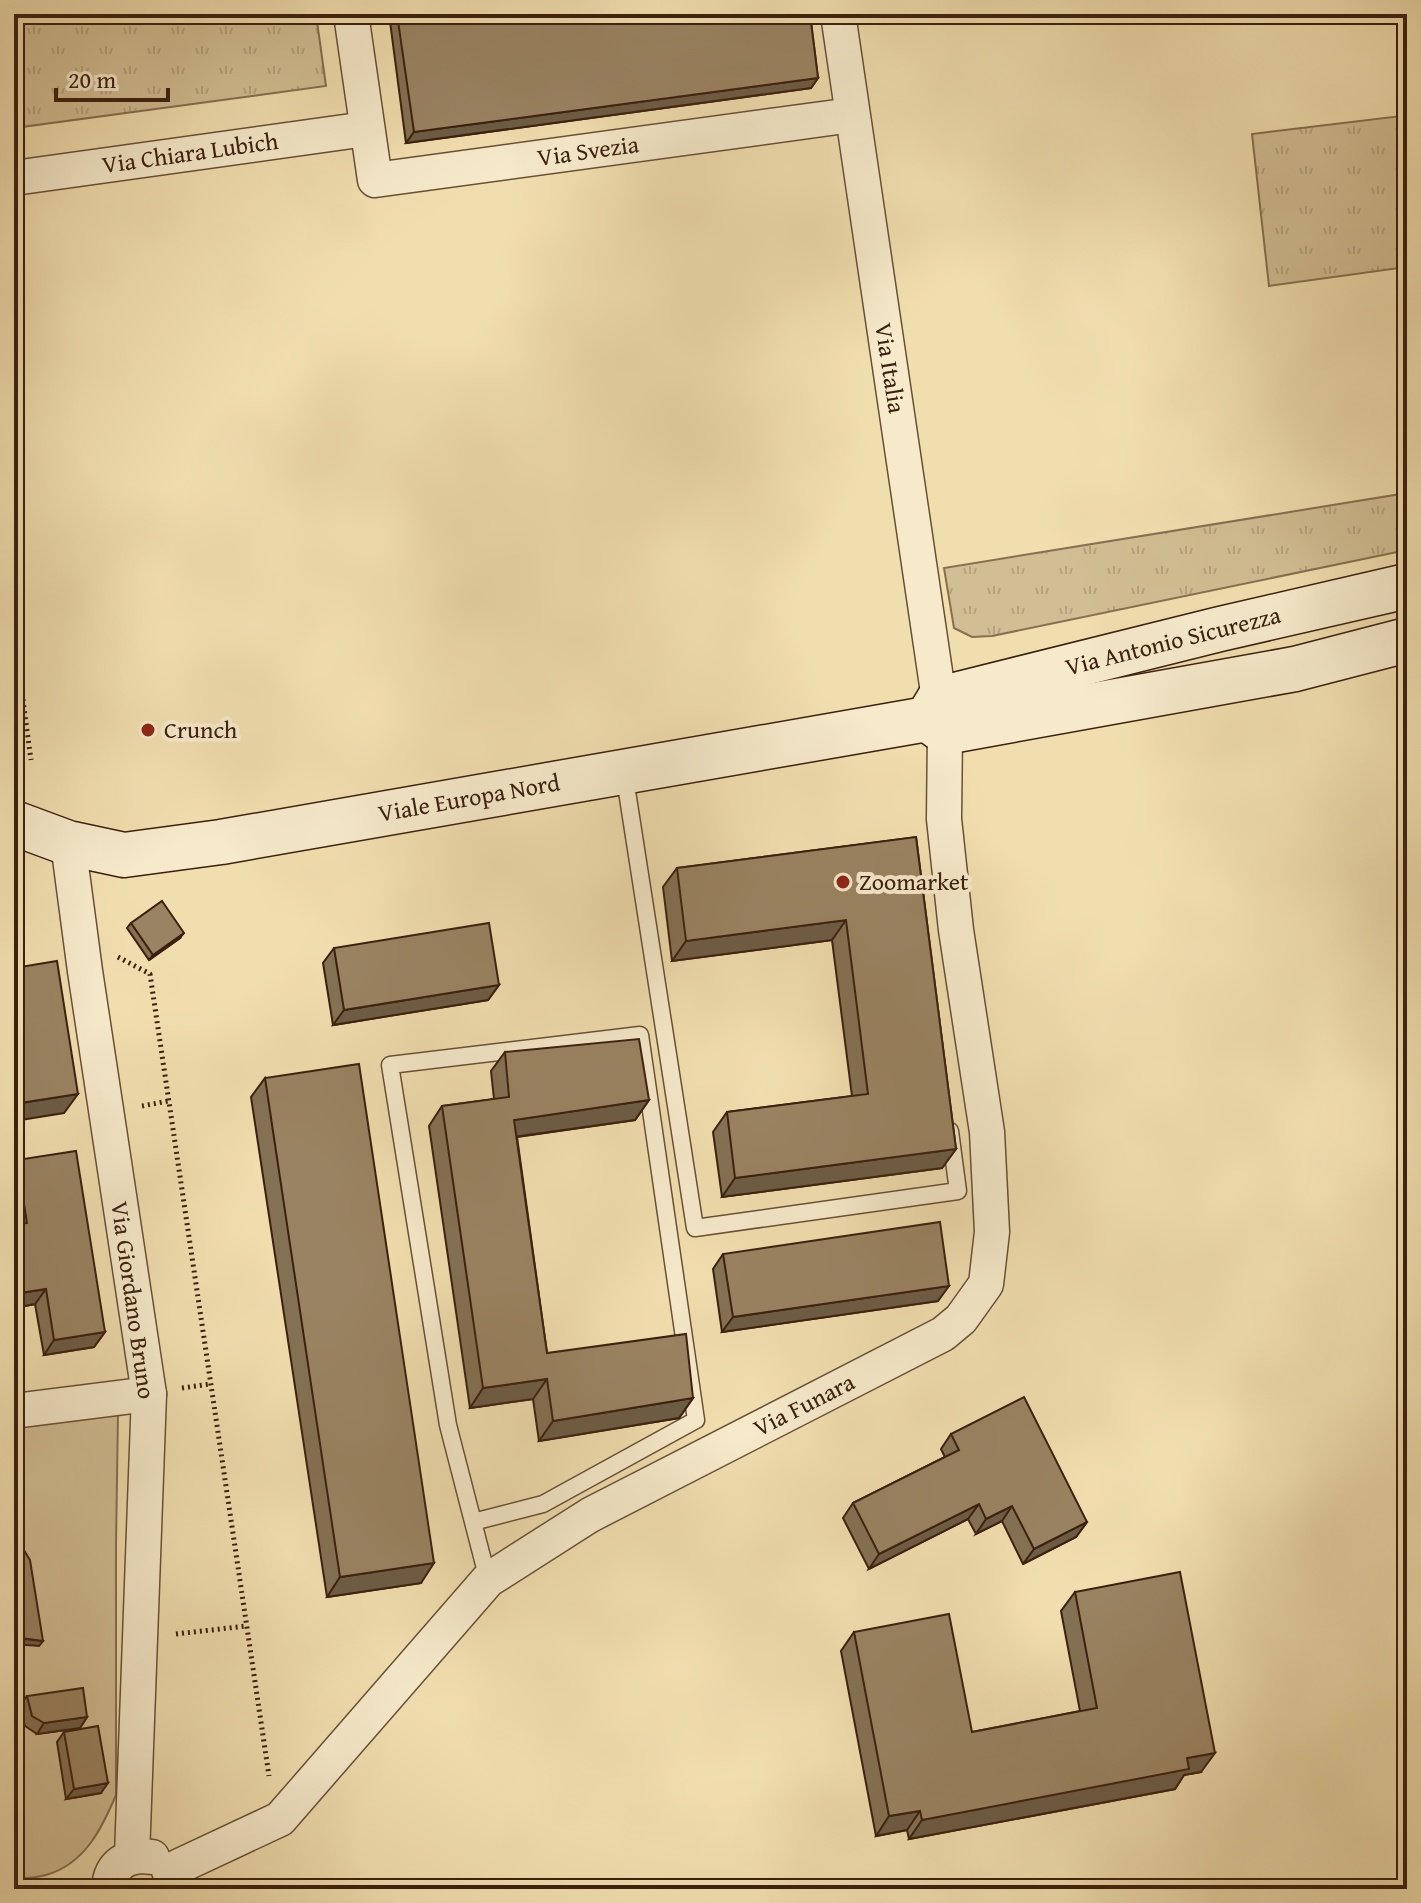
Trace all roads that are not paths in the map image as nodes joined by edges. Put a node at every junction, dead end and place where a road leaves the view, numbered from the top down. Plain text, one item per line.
1 (351, 14) edge
2 (838, 14) edge
3 (852, 115) junction
4 (366, 129) junction
5 (14, 178) edge
6 (1407, 586) edge
7 (1407, 640) edge
8 (937, 716) junction
9 (624, 770) junction
10 (14, 823) edge
11 (68, 843) junction
12 (947, 1114) edge
13 (149, 1394) junction
14 (14, 1411) edge
15 (473, 1522) junction
16 (488, 1580) junction
17 (132, 1856) junction
18 (171, 1880) edge
19 (109, 1889) edge

1 - 4 street
2 - 3 street, Via Italia
3 - 4 street, Via Svezia
3 - 8 street, Via Italia
4 - 5 street, Via Chiara Lubich
6 - 8 street, Via Antonio Sicurezza
7 - 8 street, Via Antonio Sicurezza
8 - 9 street, Viale Europa Nord
8 - 16 street, Via Funara
9 - 11 street, Viale Europa Nord
9 - 12 lane
10 - 11 street, Viale Europa Nord
11 - 13 street, Via Giordano Bruno
13 - 14 street
13 - 17 street, Via Giordano Bruno
15 - 15 lane
15 - 16 lane
16 - 18 street, Via Funara
17 - 18 street
17 - 19 street

